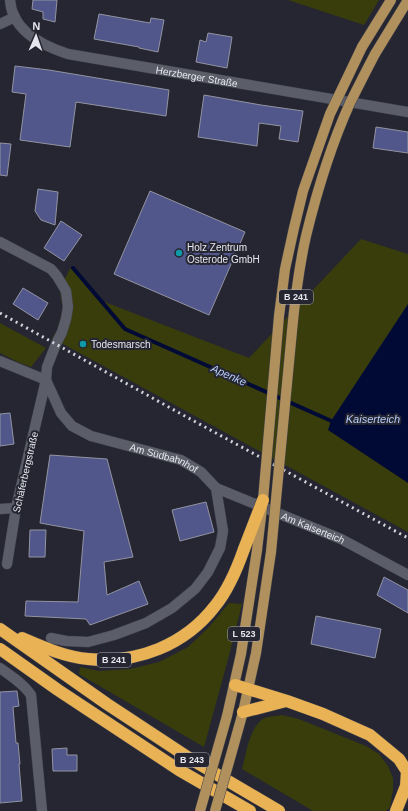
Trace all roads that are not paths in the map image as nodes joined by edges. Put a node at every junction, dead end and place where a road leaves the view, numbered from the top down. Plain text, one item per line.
1 (10, 0) edge
2 (391, 0) edge
3 (408, 0) edge
4 (15, 17) junction
5 (0, 24) edge
6 (408, 112) edge
7 (0, 242) edge
8 (0, 361) edge
9 (46, 380) junction
10 (216, 488) junction
11 (262, 500) junction
12 (16, 508) junction
13 (0, 509) edge
14 (7, 564) dead end
15 (408, 575) edge
16 (0, 629) edge
17 (51, 638) dead end
18 (0, 649) edge
19 (0, 668) edge
20 (234, 685) junction
21 (248, 688) junction
22 (287, 700) junction
23 (242, 717) junction
24 (408, 772) edge
25 (42, 811) edge
26 (200, 811) edge
27 (215, 811) edge
28 (250, 811) edge
29 (279, 811) edge
30 (396, 811) edge

1 - 4 street, Herzberger Straße
2 - 11 main road, B 241, bridge
3 - 21 main road, B 241, bridge
4 - 5 street
4 - 6 street, Herzberger Straße
7 - 9 street
8 - 9 street
9 - 10 street, Am Südbahnhof
9 - 12 street, Schäferbergstraße
10 - 15 street, Am Kaiserteich
10 - 17 street
11 - 16 highway, B 241, bridge
11 - 20 main road, L 523, bridge
12 - 13 street
12 - 14 street, Schäferbergstraße
16 - 29 highway, B 243
18 - 28 highway
19 - 25 street
20 - 21 highway
20 - 26 main road, L 523, bridge
21 - 22 highway
21 - 23 main road, B 241
22 - 23 highway
22 - 24 highway
23 - 27 main road, B 241, bridge
24 - 30 highway

